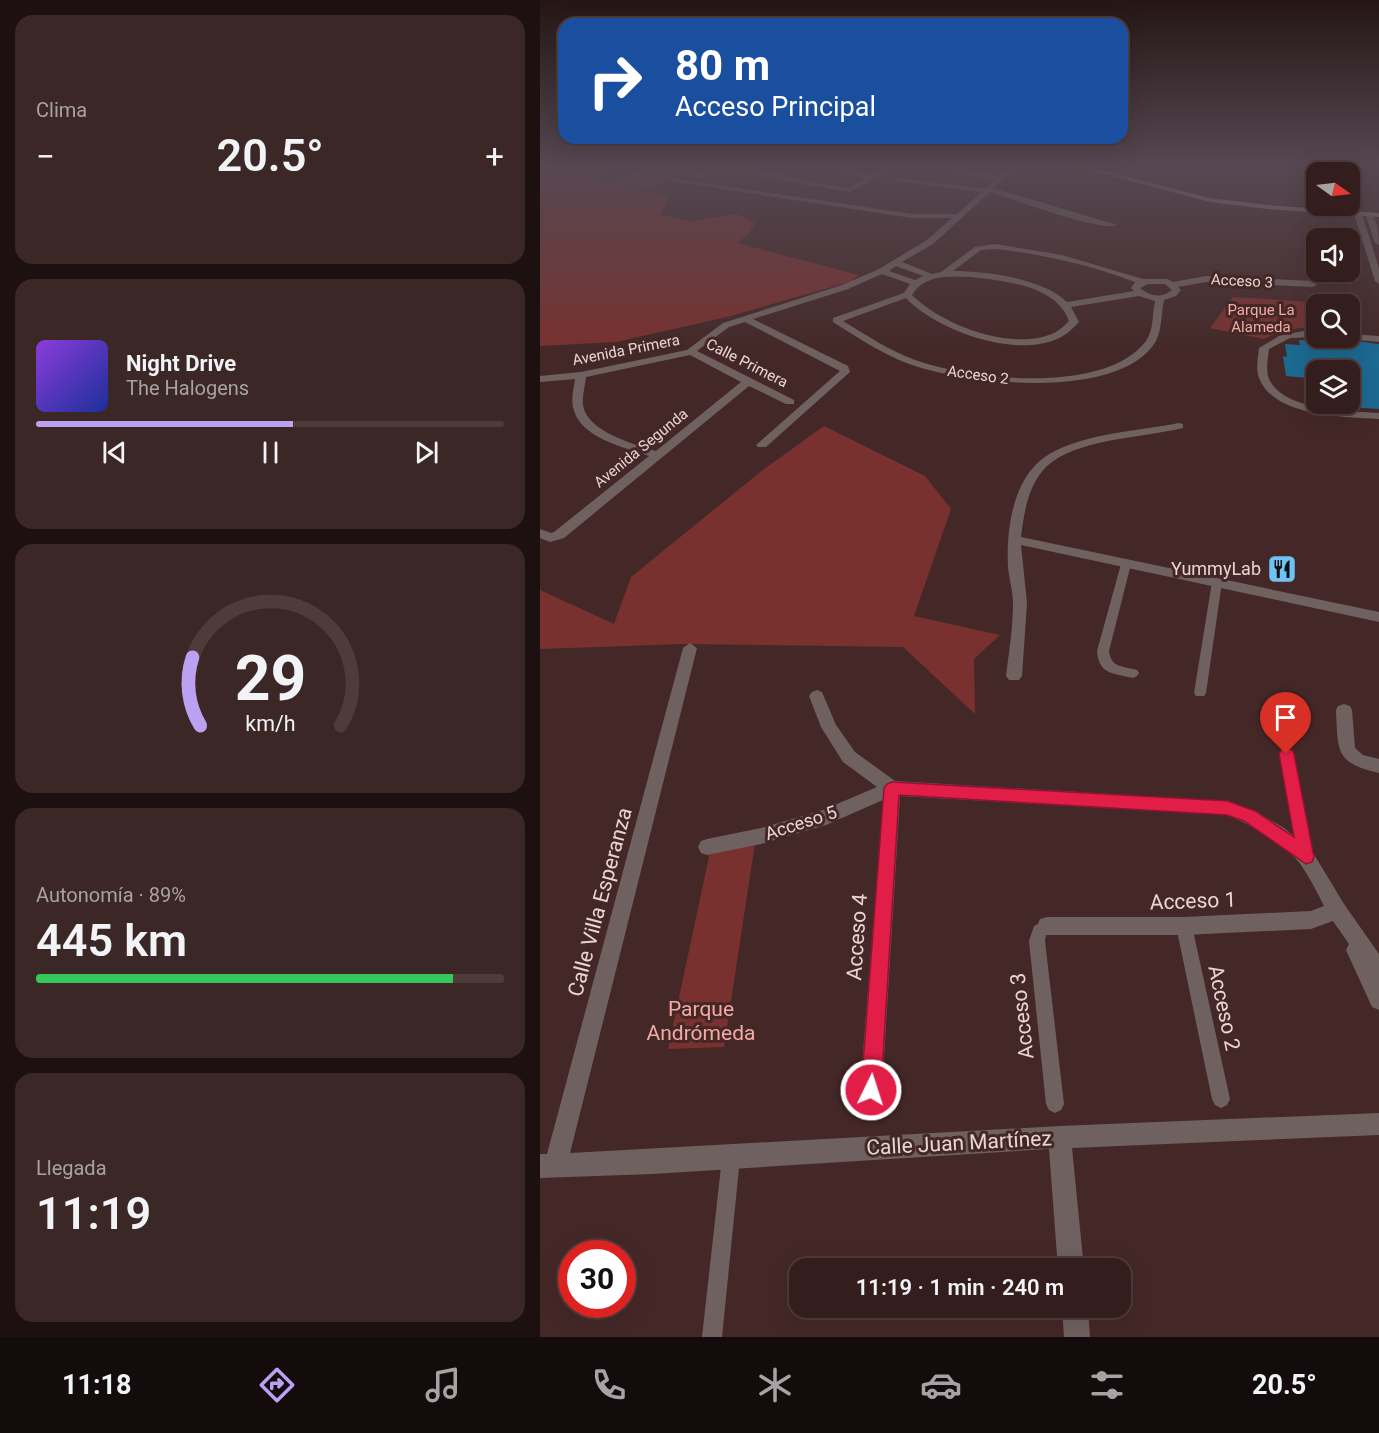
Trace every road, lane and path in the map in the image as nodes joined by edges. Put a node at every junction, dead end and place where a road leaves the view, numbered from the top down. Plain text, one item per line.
1 (947, 226) edge
2 (1363, 226) edge
3 (1373, 226) edge
4 (1379, 243) edge
5 (1374, 251) edge
6 (896, 263) junction
7 (882, 271) junction
8 (944, 274) junction
9 (930, 276) junction
10 (1379, 281) edge
11 (1142, 282) junction
12 (915, 283) junction
13 (1313, 284) dead end
14 (1172, 285) junction
15 (1140, 293) junction
16 (907, 295) junction
17 (1160, 298) junction
18 (1066, 305) junction
19 (749, 320) junction
20 (1306, 334) edge
21 (1360, 338) edge
22 (1379, 339) edge
23 (695, 354) junction
24 (581, 375) junction
25 (540, 379) edge
26 (748, 382) junction
27 (790, 402) dead end
28 (1379, 416) edge
29 (1179, 426) dead end
30 (762, 445) dead end
31 (656, 455) junction
32 (540, 533) edge
33 (1016, 540) junction
34 (1126, 564) junction
35 (1217, 582) junction
36 (1379, 617) edge
37 (690, 648) dead end
38 (1133, 673) dead end
39 (1014, 676) dead end
40 (1200, 693) dead end
41 (817, 696) dead end
42 (1344, 710) dead end
43 (1286, 754) dead end
44 (1379, 766) edge
45 (892, 788) junction
46 (707, 847) dead end
47 (1306, 857) junction
48 (1337, 910) junction
49 (1047, 926) joint
50 (1184, 927) junction
51 (1379, 971) edge
52 (1379, 1000) edge
53 (871, 1090) dead end
54 (1221, 1099) dead end
55 (1055, 1104) dead end
56 (1379, 1124) edge
57 (1060, 1137) junction
58 (731, 1158) junction
59 (547, 1167) edge
60 (1070, 1258) edge
61 (1076, 1318) edge
62 (712, 1337) edge
63 (1077, 1337) edge

1 - 6 street, Avenida Primera
2 - 5 street
3 - 4 street
5 - 10 street
6 - 7 street, Avenida Primera
6 - 9 street
7 - 12 street
7 - 19 street, Avenida Primera
8 - 9 street
8 - 11 street
8 - 18 street
9 - 12 street
11 - 14 street, Acceso 3
11 - 15 street
12 - 16 street
13 - 14 street, Acceso 3
14 - 17 street
15 - 17 street
15 - 18 street
16 - 17 street, Acceso 2
16 - 18 street
19 - 23 street, Avenida Primera
19 - 30 street
20 - 28 street
21 - 22 street
23 - 24 street, Avenida Primera
23 - 26 street, Calle Primera
24 - 25 street, Avenida Primera
24 - 31 street
26 - 27 street, Calle Primera
26 - 31 street, Avenida Segunda
29 - 33 street
31 - 32 street, Avenida Segunda
33 - 34 street
33 - 39 street
34 - 35 street
34 - 38 lane
35 - 36 street
35 - 40 lane
37 - 59 street, Calle Villa Esperanza
41 - 45 street
42 - 44 street
43 - 47 lane
45 - 46 street, Acceso 5
45 - 47 street
45 - 53 street, Acceso 4
47 - 48 street
48 - 50 street, Acceso 1
48 - 51 street
48 - 52 street
49 - 50 street, Acceso 1
49 - 55 lane, Acceso 3
50 - 54 lane, Acceso 2
56 - 57 street, Calle Juan Martínez
57 - 58 street, Calle Juan Martínez
57 - 60 street
58 - 59 street, Calle Juan Martínez
58 - 62 lane
61 - 63 street

